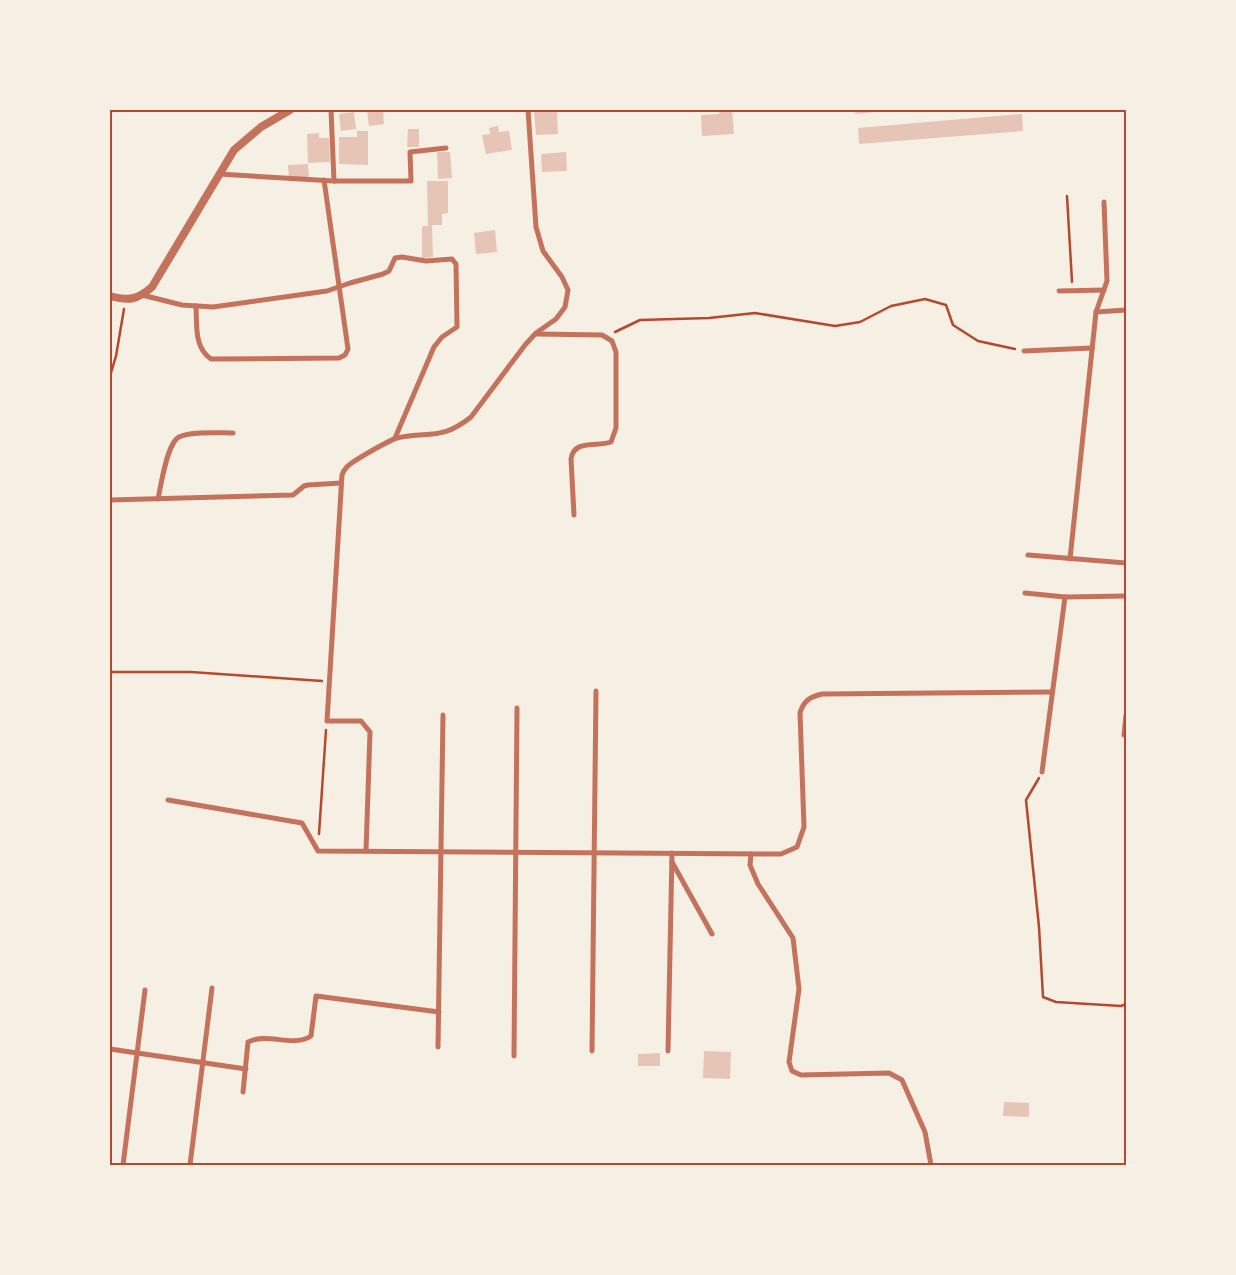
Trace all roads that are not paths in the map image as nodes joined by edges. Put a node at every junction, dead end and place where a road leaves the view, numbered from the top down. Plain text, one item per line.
1 (290, 110) edge
2 (331, 110) edge
3 (528, 110) edge
4 (280, 112) edge
5 (446, 148) dead end
6 (218, 174) junction
7 (324, 180) junction
8 (334, 180) junction
9 (1104, 202) dead end
10 (338, 288) junction
11 (1104, 290) junction
12 (1059, 291) dead end
13 (142, 295) junction
14 (110, 296) edge
15 (196, 306) junction
16 (1126, 310) edge
17 (1096, 312) junction
18 (536, 334) junction
19 (1092, 348) junction
20 (1024, 350) road end
21 (233, 433) dead end
22 (395, 438) junction
23 (341, 483) junction
24 (158, 499) junction
25 (110, 500) edge
26 (574, 515) dead end
27 (1028, 555) dead end
28 (1070, 559) junction
29 (1126, 563) edge
30 (1025, 593) dead end
31 (1126, 596) edge
32 (1065, 597) junction
33 (596, 691) dead end
34 (1052, 692) junction
35 (517, 708) dead end
36 (443, 714) dead end
37 (1126, 715) edge
38 (1124, 735) dead end
39 (1042, 772) road end
40 (168, 800) dead end
41 (366, 851) junction
42 (441, 852) junction
43 (516, 852) junction
44 (594, 853) junction
45 (672, 853) junction
46 (751, 854) junction
47 (672, 861) junction
48 (712, 934) dead end
49 (212, 988) dead end
50 (145, 990) dead end
51 (439, 1012) junction
52 (438, 1047) dead end
53 (110, 1049) edge
54 (592, 1050) dead end
55 (668, 1051) dead end
56 (137, 1053) junction
57 (514, 1056) dead end
58 (203, 1063) junction
59 (246, 1069) junction
60 (243, 1092) dead end
61 (123, 1165) edge
62 (190, 1165) edge
63 (931, 1165) edge

1 - 4 street
2 - 8 street
3 - 18 street
4 - 6 street
5 - 8 street
6 - 7 street
6 - 13 street
7 - 8 street
7 - 10 street
9 - 11 street
10 - 15 street
10 - 15 street
10 - 22 street
11 - 12 street
11 - 17 street
13 - 14 street
13 - 15 street
16 - 17 street
17 - 19 street
18 - 22 street
18 - 26 street
19 - 20 street
19 - 28 street
21 - 24 street
22 - 23 street
23 - 24 street
23 - 41 street
24 - 25 street
27 - 28 street
28 - 29 street
30 - 32 street
31 - 32 street
32 - 34 street
33 - 44 street
34 - 39 street
34 - 46 street
35 - 43 street
36 - 42 street
37 - 38 street
40 - 41 street
41 - 42 street
42 - 43 street
42 - 51 street
43 - 44 street
43 - 57 street
44 - 45 street
44 - 54 street
45 - 46 street
45 - 47 street
46 - 63 street
47 - 48 street
47 - 55 street
49 - 58 street
50 - 56 street
51 - 52 street
51 - 59 street
53 - 56 street
56 - 58 street
56 - 61 street
58 - 59 street
58 - 62 street
59 - 60 street

